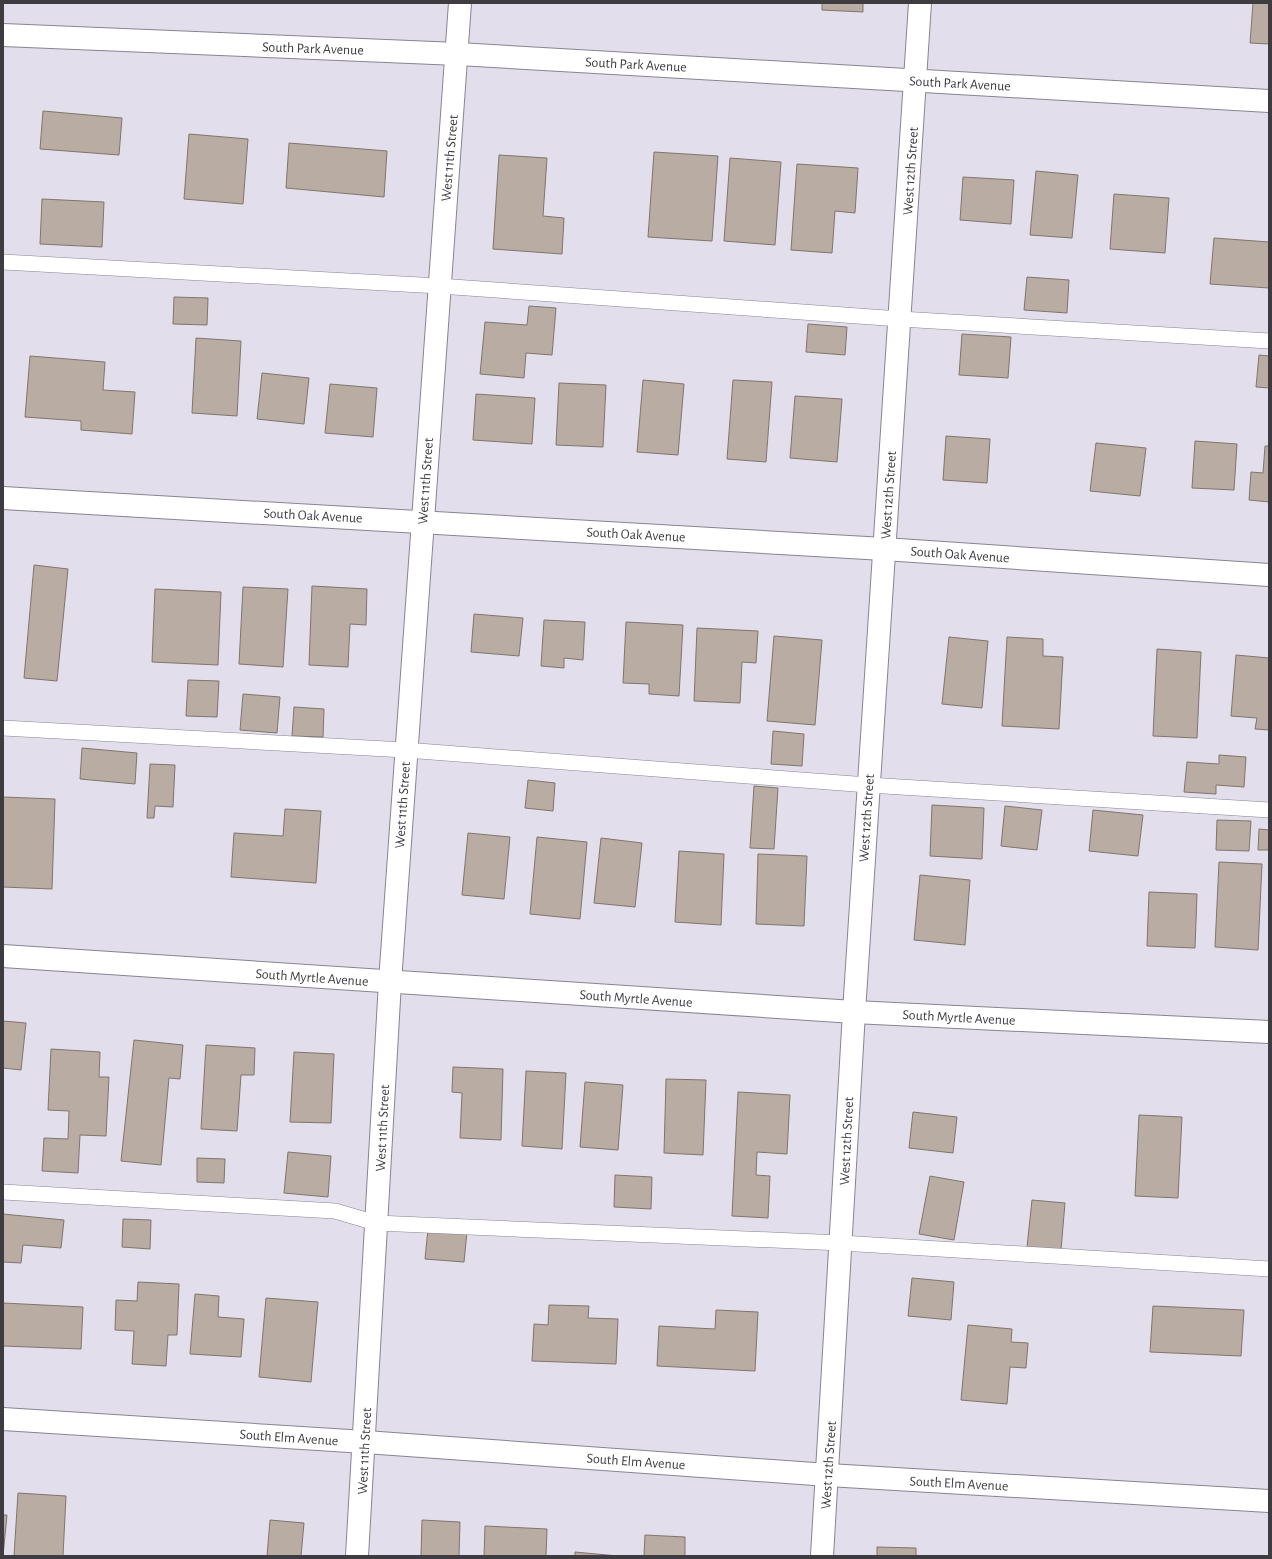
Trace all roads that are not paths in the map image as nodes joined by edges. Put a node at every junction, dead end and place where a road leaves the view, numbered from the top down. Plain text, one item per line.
1 (460, 3) edge
2 (920, 3) edge
3 (3, 35) edge
4 (458, 54) junction
5 (916, 80) junction
6 (1269, 101) edge
7 (3, 262) edge
8 (439, 286) junction
9 (900, 319) junction
10 (1269, 341) edge
11 (3, 498) edge
12 (421, 522) junction
13 (884, 549) junction
14 (1269, 575) edge
15 (3, 728) edge
16 (405, 750) junction
17 (868, 785) junction
18 (1269, 810) edge
19 (3, 956) edge
20 (390, 982) junction
21 (854, 1012) junction
22 (1269, 1032) edge
23 (3, 1192) edge
24 (376, 1223) junction
25 (841, 1244) junction
26 (1269, 1269) edge
27 (3, 1419) edge
28 (365, 1442) junction
29 (828, 1476) junction
30 (1269, 1501) edge
31 (358, 1556) edge
32 (822, 1556) edge

1 - 4 street, West 11th Street
2 - 5 street, West 12th Street
3 - 4 street, South Park Avenue
4 - 5 street, South Park Avenue
4 - 8 street, West 11th Street
5 - 6 street, South Park Avenue
5 - 9 street, West 12th Street
7 - 8 lane
8 - 9 lane
8 - 12 street, West 11th Street
9 - 10 lane
9 - 13 street, West 12th Street
11 - 12 street, South Oak Avenue
12 - 13 street, South Oak Avenue
12 - 16 street, West 11th Street
13 - 14 street, South Oak Avenue
13 - 17 street, West 12th Street
15 - 16 lane
16 - 17 lane
16 - 20 street, West 11th Street
17 - 18 lane
17 - 21 street, West 12th Street
19 - 20 street, South Myrtle Avenue
20 - 21 street, South Myrtle Avenue
20 - 24 street, West 11th Street
21 - 22 street, South Myrtle Avenue
21 - 25 street, West 12th Street
23 - 24 lane
24 - 25 lane
24 - 28 street, West 11th Street
25 - 26 lane
25 - 29 street, West 12th Street
27 - 28 street, South Elm Avenue
28 - 29 street, South Elm Avenue
28 - 31 street, West 11th Street
29 - 30 street, South Elm Avenue
29 - 32 street, West 12th Street

